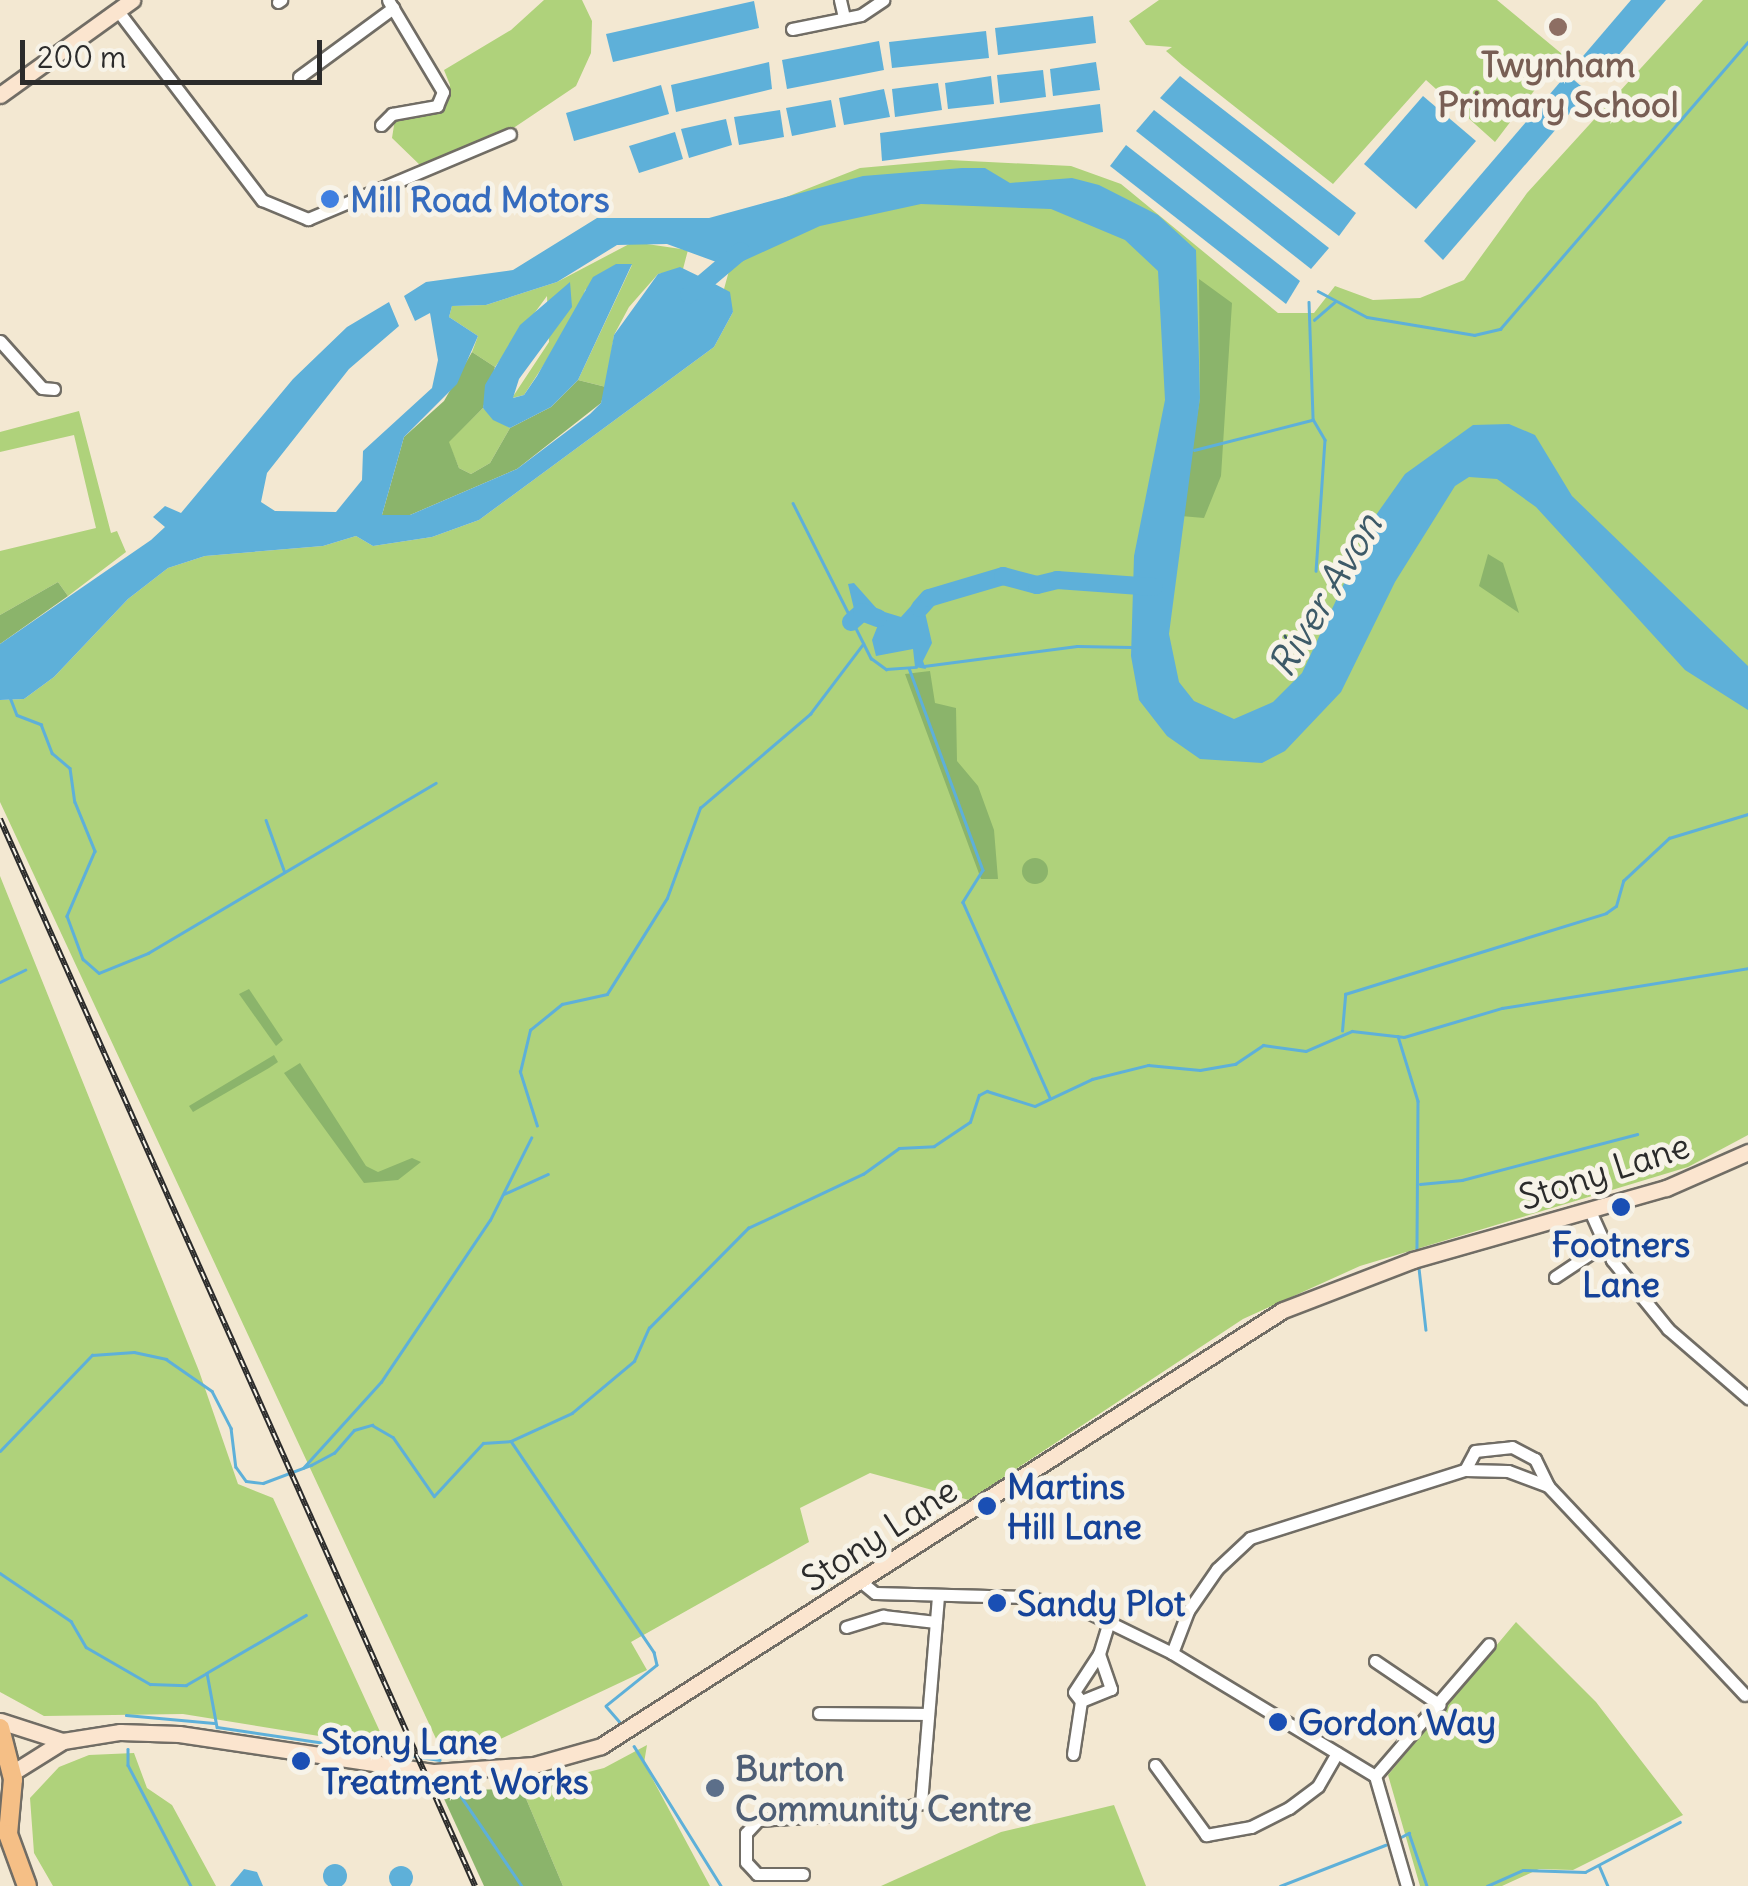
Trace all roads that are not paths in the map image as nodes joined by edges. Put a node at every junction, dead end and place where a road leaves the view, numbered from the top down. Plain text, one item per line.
1 (840, 0) edge
2 (884, 0) edge
3 (390, 4) edge
4 (125, 5) edge
5 (844, 18) junction
6 (792, 29) dead end
7 (299, 77) dead end
8 (0, 95) edge
9 (381, 125) dead end
10 (510, 134) dead end
11 (0, 340) edge
12 (54, 389) dead end
13 (1748, 1152) edge
14 (1590, 1210) junction
15 (1603, 1245) junction
16 (1555, 1277) dead end
17 (1748, 1398) edge
18 (1465, 1470) junction
19 (1548, 1486) junction
20 (860, 1581) junction
21 (938, 1598) junction
22 (1109, 1621) junction
23 (936, 1622) junction
24 (846, 1627) dead end
25 (1489, 1644) dead end
26 (1172, 1653) junction
27 (1100, 1654) junction
28 (1375, 1661) dead end
29 (1747, 1697) edge
30 (1081, 1701) junction
31 (1440, 1705) junction
32 (819, 1713) dead end
33 (928, 1714) junction
34 (0, 1725) edge
35 (63, 1741) junction
36 (1337, 1753) junction
37 (1074, 1754) dead end
38 (1156, 1765) dead end
39 (12, 1772) junction
40 (1375, 1776) junction
41 (4, 1838) edge
42 (803, 1874) dead end
43 (27, 1886) edge
44 (1407, 1886) edge

1 - 5 street
2 - 5 street
3 - 7 street
3 - 9 street
4 - 8 main road
4 - 10 street
5 - 6 street
11 - 12 street
13 - 14 main road, Stony Lane
14 - 15 street
14 - 20 main road, Stony Lane
15 - 16 street
15 - 17 street
18 - 19 street
18 - 19 street
18 - 26 street
19 - 29 street
20 - 21 street
20 - 35 main road, Stony Lane
21 - 22 street
21 - 23 street
22 - 26 street
22 - 27 street
23 - 24 street
23 - 33 street
25 - 31 street
26 - 36 street
27 - 30 street
27 - 30 street
28 - 31 street
30 - 37 street
31 - 40 street
32 - 33 street
33 - 42 street
34 - 35 main road, Stony Lane
34 - 39 main road
35 - 39 main road, Stony Lane
36 - 38 street
36 - 40 street
39 - 41 main road
40 - 44 street
41 - 43 main road

